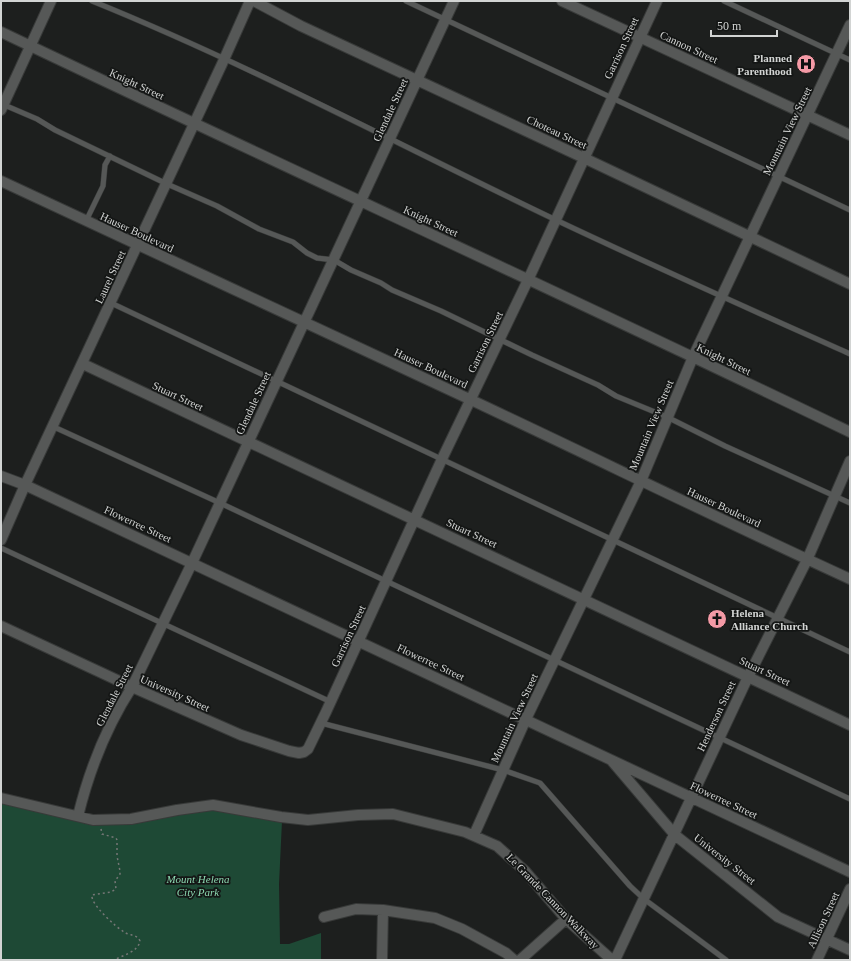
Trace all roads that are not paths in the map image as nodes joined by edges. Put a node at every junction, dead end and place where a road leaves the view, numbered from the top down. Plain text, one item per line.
1 (51, 1) edge
2 (92, 1) edge
3 (250, 1) edge
4 (254, 1) edge
5 (406, 1) edge
6 (454, 1) edge
7 (562, 1) edge
8 (657, 1) edge
9 (724, 1) edge
10 (446, 20) junction
11 (850, 25) edge
12 (1, 32) edge
13 (639, 37) junction
14 (31, 46) junction
15 (837, 54) junction
16 (224, 59) junction
17 (850, 60) edge
18 (417, 80) junction
19 (612, 98) junction
20 (2, 106) edge
21 (808, 115) junction
22 (194, 124) junction
23 (850, 135) edge
24 (390, 138) junction
25 (110, 156) junction
26 (584, 158) junction
27 (778, 177) junction
28 (1, 181) edge
29 (167, 184) junction
30 (361, 201) junction
31 (850, 210) edge
32 (555, 219) junction
33 (86, 221) junction
34 (749, 237) junction
35 (138, 246) junction
36 (334, 260) junction
37 (528, 280) junction
38 (850, 284) edge
39 (722, 296) junction
40 (111, 303) junction
41 (305, 322) junction
42 (500, 338) junction
43 (850, 354) edge
44 (693, 357) junction
45 (83, 364) junction
46 (276, 381) junction
47 (470, 400) junction
48 (667, 417) junction
49 (54, 427) junction
50 (850, 432) edge
51 (248, 442) junction
52 (442, 459) junction
53 (850, 461) edge
54 (1, 476) edge
55 (640, 481) junction
56 (25, 485) junction
57 (835, 496) junction
58 (220, 503) junction
59 (850, 503) edge
60 (414, 520) junction
61 (612, 539) junction
62 (1, 540) edge
63 (1, 548) edge
64 (807, 560) junction
65 (192, 563) junction
66 (850, 579) edge
67 (386, 581) junction
68 (583, 599) junction
69 (778, 617) junction
70 (163, 623) junction
71 (1, 626) edge
72 (358, 641) junction
73 (850, 652) edge
74 (554, 661) junction
75 (748, 677) junction
76 (132, 687) junction
77 (331, 702) junction
78 (526, 719) junction
79 (321, 723) junction
80 (850, 725) edge
81 (720, 738) junction
82 (299, 753) joint
83 (609, 758) junction
84 (503, 770) junction
85 (1, 798) edge
86 (692, 798) junction
87 (850, 799) edge
88 (78, 816) junction
89 (474, 835) junction
90 (675, 835) junction
91 (850, 872) edge
92 (850, 889) edge
93 (644, 899) junction
94 (383, 910) junction
95 (324, 917) dead end
96 (566, 919) junction
97 (827, 939) junction
98 (850, 950) edge
99 (382, 960) edge
100 (514, 960) edge
101 (520, 960) edge
102 (614, 960) edge
103 (726, 960) edge
104 (817, 960) edge

1 - 14 street
2 - 16 lane
3 - 16 street, Laurel Street
4 - 18 street, Choteau Street
5 - 10 lane
6 - 10 street, Glendale Street
7 - 13 street, Cannon Street
8 - 13 street, Garrison Street
9 - 15 lane
10 - 18 street, Glendale Street
10 - 19 lane
11 - 15 street, Mountain View Street
12 - 14 street, Knight Street
13 - 19 street, Garrison Street
13 - 21 street, Cannon Street
14 - 20 street
14 - 22 street, Knight Street
15 - 17 lane
15 - 21 street, Mountain View Street
16 - 22 street, Laurel Street
16 - 24 lane
18 - 24 street, Glendale Street
18 - 26 street, Choteau Street
19 - 26 street, Garrison Street
19 - 27 lane
20 - 25 lane
21 - 23 street, Cannon Street
21 - 27 street, Mountain View Street
22 - 29 street, Laurel Street
22 - 30 street, Knight Street
24 - 30 street, Glendale Street
24 - 32 lane
25 - 29 lane
25 - 33 lane
26 - 32 street, Garrison Street
26 - 34 street, Choteau Street
27 - 31 lane
27 - 34 street, Mountain View Street
28 - 33 street, Hauser Boulevard
29 - 35 street, Laurel Street
29 - 36 lane
30 - 36 street, Glendale Street
30 - 37 street, Knight Street
32 - 37 street, Garrison Street
32 - 39 lane
33 - 35 street, Hauser Boulevard
34 - 38 street, Choteau Street
34 - 39 street, Mountain View Street
35 - 40 street, Laurel Street
35 - 41 street, Hauser Boulevard
36 - 41 street, Glendale Street
36 - 42 lane
37 - 42 street, Garrison Street
37 - 44 street, Knight Street
39 - 43 lane
39 - 44 street, Mountain View Street
40 - 45 street, Laurel Street
40 - 46 lane
41 - 46 street, Glendale Street
41 - 47 street, Hauser Boulevard
42 - 47 street, Garrison Street
42 - 48 lane
44 - 48 street, Mountain View Street
44 - 50 street, Knight Street
45 - 49 street, Laurel Street
45 - 51 street, Stuart Street
46 - 51 street, Glendale Street
46 - 52 lane
47 - 52 street, Garrison Street
47 - 55 street, Hauser Boulevard
48 - 55 street, Mountain View Street
48 - 57 lane
49 - 56 street, Laurel Street
49 - 58 lane
51 - 58 street, Glendale Street
51 - 60 street, Stuart Street
52 - 60 street, Garrison Street
52 - 61 lane
53 - 57 street, Henderson Street
54 - 56 street, Flowerree Street
55 - 61 street, Mountain View Street
55 - 64 street, Hauser Boulevard
56 - 62 street, Laurel Street
56 - 65 street, Flowerree Street
57 - 59 lane
57 - 64 street, Henderson Street
58 - 65 street, Glendale Street
58 - 67 lane
60 - 67 street, Garrison Street
60 - 68 street, Stuart Street
61 - 68 street, Mountain View Street
61 - 69 lane
63 - 70 lane
64 - 66 street, Hauser Boulevard
64 - 69 street, Henderson Street
65 - 70 street, Glendale Street
65 - 72 street, Flowerree Street
67 - 72 street, Garrison Street
67 - 74 lane
68 - 74 street, Mountain View Street
68 - 75 street, Stuart Street
69 - 73 lane
69 - 75 street, Henderson Street
70 - 76 street, Glendale Street
70 - 77 lane
71 - 76 street, University Street
72 - 77 street, Garrison Street
72 - 78 street, Flowerree Street
74 - 78 street, Mountain View Street
74 - 81 lane
75 - 80 street, Stuart Street
75 - 81 street, Henderson Street
76 - 82 street, University Street
76 - 88 street, Glendale Street
77 - 79 street, Garrison Street
78 - 83 street, Flowerree Street
78 - 84 street, Mountain View Street
79 - 82 street, Garrison Street
79 - 84 lane
81 - 86 street, Henderson Street
81 - 87 lane
83 - 86 street, Flowerree Street
83 - 90 street, University Street
84 - 89 street, Mountain View Street
84 - 93 lane
85 - 88 street
86 - 90 street, Henderson Street
86 - 91 street, Flowerree Street
88 - 89 street
89 - 96 street
90 - 93 street, Henderson Street
90 - 97 street, University Street
92 - 97 street, Allison Street
93 - 102 street, Henderson Street
93 - 103 lane
94 - 95 street
94 - 99 street
94 - 100 street
96 - 101 street
96 - 102 street
97 - 98 street, University Street
97 - 104 street, Allison Street

